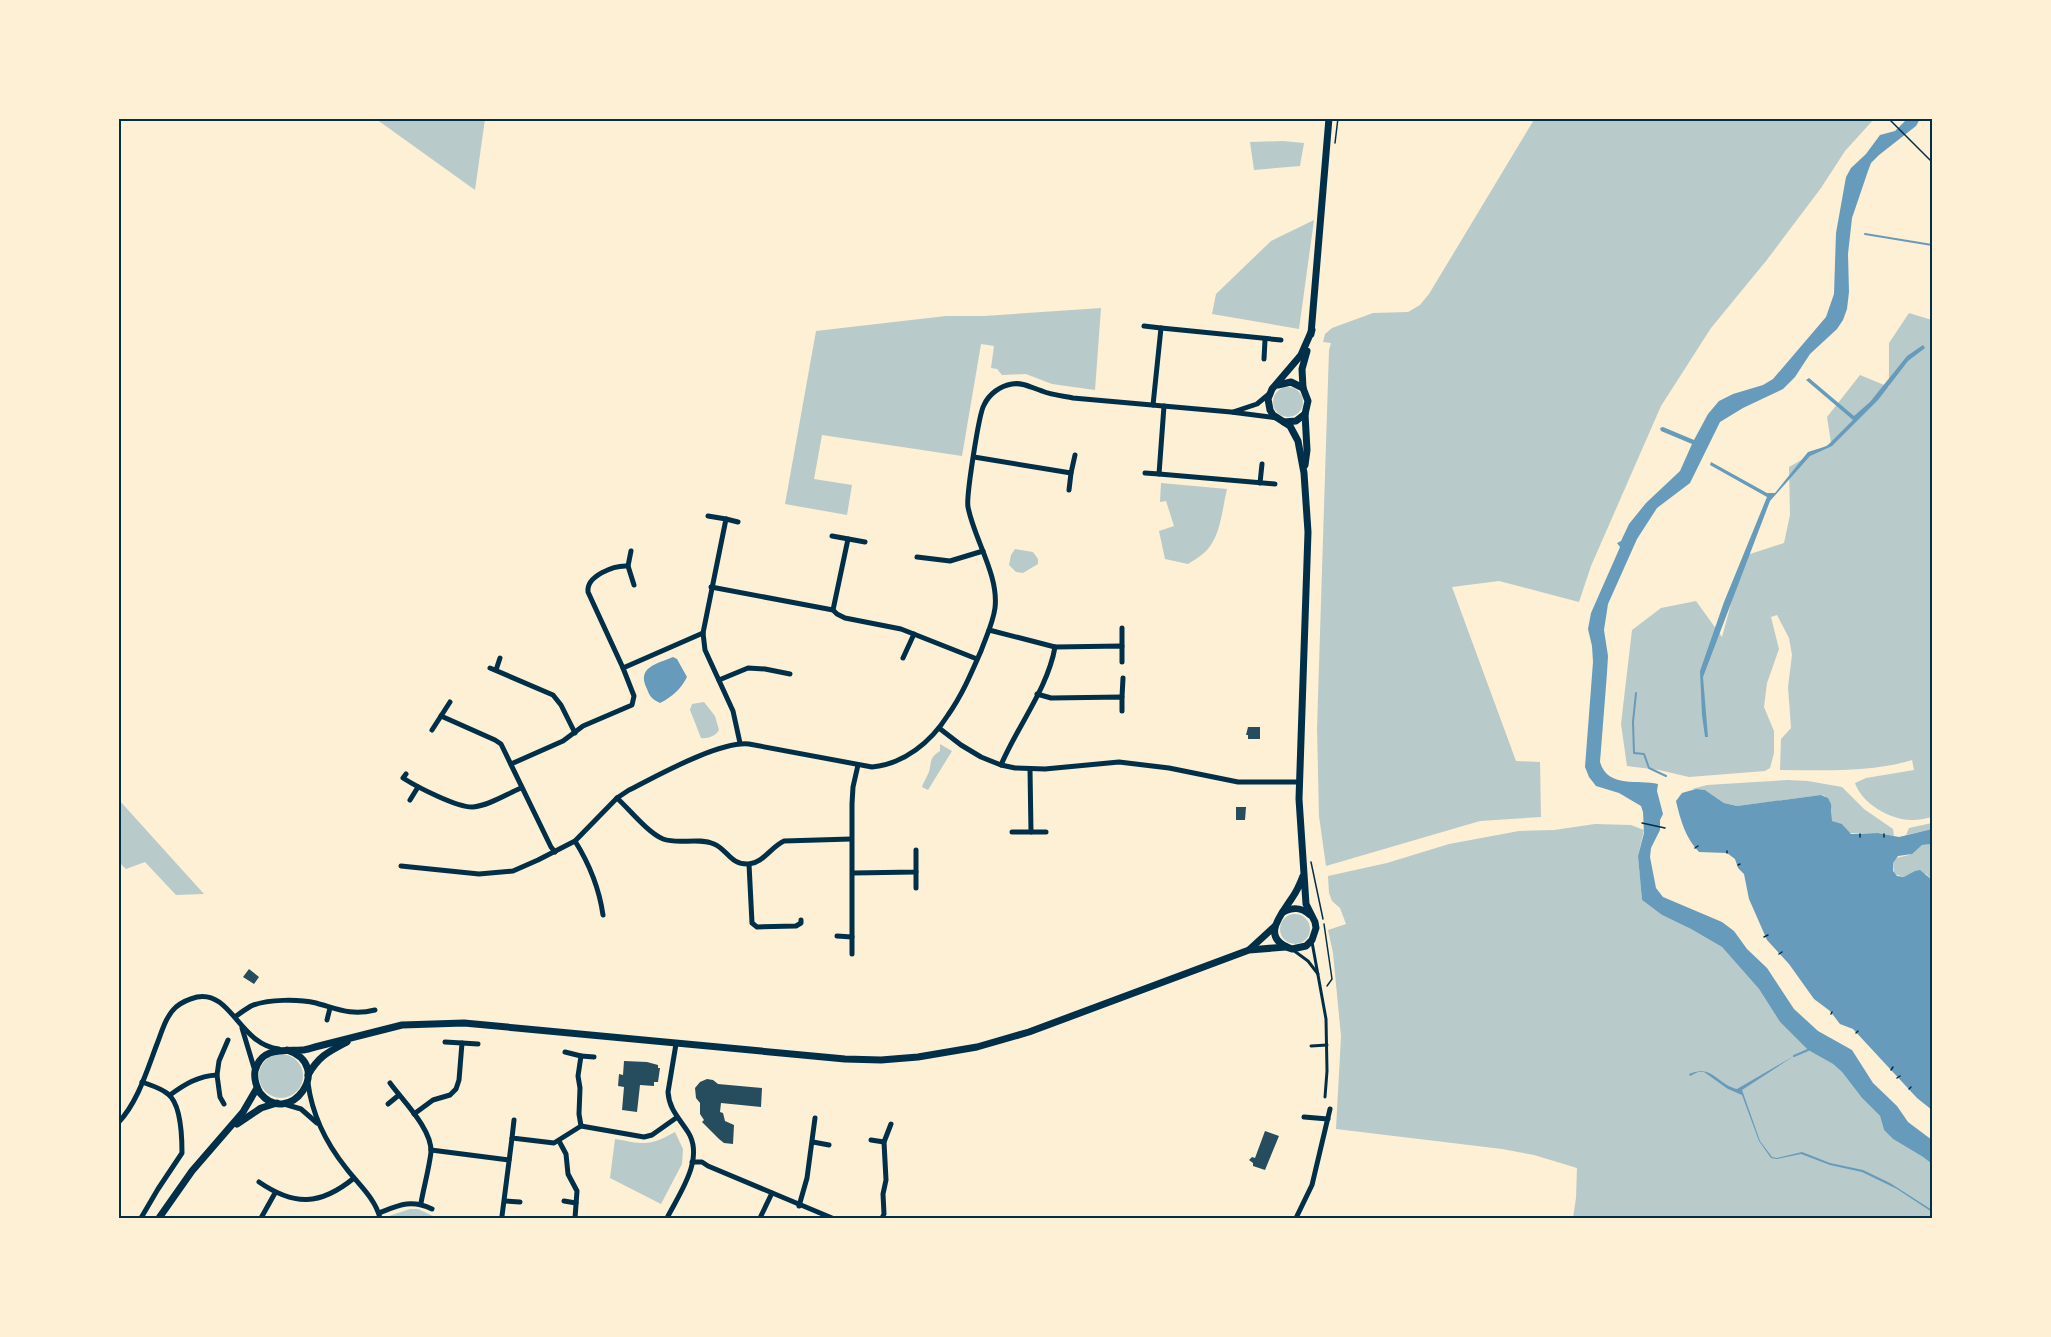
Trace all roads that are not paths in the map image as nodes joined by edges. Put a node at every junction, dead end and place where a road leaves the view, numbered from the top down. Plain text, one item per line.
1 (1329, 118) edge
2 (1144, 326) dead end
3 (1161, 328) junction
4 (1312, 330) junction
5 (1265, 340) junction
6 (1281, 340) dead end
7 (1264, 359) dead end
8 (1275, 386) junction
9 (1303, 388) junction
10 (1270, 393) junction
11 (1154, 405) junction
12 (1164, 406) junction
13 (1231, 412) junction
14 (1305, 414) junction
15 (1280, 420) junction
16 (1075, 455) dead end
17 (974, 458) junction
18 (1262, 464) dead end
19 (1071, 473) junction
20 (1145, 473) dead end
21 (1304, 473) junction
22 (1159, 474) junction
23 (1260, 483) junction
24 (1275, 484) dead end
25 (1069, 490) dead end
26 (708, 516) dead end
27 (726, 519) junction
28 (738, 522) dead end
29 (832, 536) dead end
30 (848, 539) junction
31 (865, 542) dead end
32 (631, 551) dead end
33 (983, 551) junction
34 (917, 557) dead end
35 (628, 566) junction
36 (634, 585) dead end
37 (711, 587) junction
38 (833, 610) junction
39 (1122, 628) dead end
40 (989, 630) junction
41 (703, 633) junction
42 (914, 634) junction
43 (1122, 646) junction
44 (1054, 647) junction
45 (500, 658) dead end
46 (903, 658) dead end
47 (977, 659) junction
48 (1122, 662) dead end
49 (623, 668) junction
50 (790, 674) dead end
51 (1123, 678) dead end
52 (719, 680) junction
53 (1037, 694) junction
54 (1122, 697) junction
55 (450, 702) dead end
56 (1122, 711) dead end
57 (441, 716) junction
58 (939, 728) junction
59 (432, 730) dead end
60 (575, 733) junction
61 (740, 743) junction
62 (511, 764) junction
63 (858, 765) junction
64 (1001, 765) junction
65 (1029, 769) junction
66 (402, 776) dead end
67 (1299, 782) junction
68 (418, 787) junction
69 (521, 788) junction
70 (617, 798) junction
71 (410, 800) dead end
72 (1030, 831) junction
73 (1012, 832) dead end
74 (1046, 832) dead end
75 (851, 839) junction
76 (575, 841) junction
77 (916, 850) dead end
78 (555, 852) junction
79 (749, 864) junction
80 (401, 866) dead end
81 (916, 872) junction
82 (853, 873) junction
83 (1303, 876) junction
84 (916, 888) dead end
85 (1283, 912) junction
86 (603, 915) dead end
87 (1311, 916) junction
88 (801, 920) dead end
89 (1274, 927) junction
90 (837, 936) dead end
91 (852, 937) junction
92 (1312, 940) junction
93 (1289, 948) junction
94 (1249, 950) junction
95 (852, 954) dead end
96 (1319, 976) junction
97 (330, 1008) junction
98 (375, 1010) dead end
99 (236, 1017) junction
100 (327, 1020) dead end
101 (240, 1024) junction
102 (360, 1035) junction
103 (228, 1040) dead end
104 (445, 1042) dead end
105 (462, 1043) junction
106 (478, 1044) dead end
107 (676, 1044) junction
108 (1327, 1045) junction
109 (1311, 1046) dead end
110 (284, 1050) junction
111 (565, 1053) dead end
112 (581, 1056) junction
113 (594, 1057) dead end
114 (255, 1072) junction
115 (217, 1076) junction
116 (308, 1079) junction
117 (142, 1082) junction
118 (390, 1083) dead end
119 (257, 1088) junction
120 (170, 1095) junction
121 (399, 1095) junction
122 (1325, 1097) dead end
123 (280, 1103) junction
124 (224, 1104) dead end
125 (388, 1104) dead end
126 (1330, 1109) dead end
127 (414, 1114) junction
128 (1304, 1117) dead end
129 (676, 1118) junction
130 (815, 1118) dead end
131 (1328, 1119) junction
132 (514, 1120) dead end
133 (118, 1123) edge
134 (318, 1124) junction
135 (891, 1124) dead end
136 (581, 1126) junction
137 (227, 1131) junction
138 (512, 1138) junction
139 (871, 1140) dead end
140 (559, 1141) junction
141 (813, 1142) junction
142 (884, 1142) junction
143 (829, 1145) dead end
144 (431, 1150) junction
145 (509, 1160) junction
146 (692, 1162) junction
147 (354, 1178) junction
148 (259, 1182) dead end
149 (275, 1193) junction
150 (772, 1193) junction
151 (505, 1201) junction
152 (564, 1201) dead end
153 (520, 1202) dead end
154 (421, 1203) junction
155 (576, 1203) junction
156 (799, 1206) junction
157 (432, 1209) dead end
158 (379, 1216) edge
159 (502, 1216) dead end
160 (141, 1218) edge
161 (159, 1218) edge
162 (261, 1218) edge
163 (575, 1218) edge
164 (667, 1218) edge
165 (760, 1218) edge
166 (832, 1218) edge
167 (882, 1218) edge
168 (1296, 1218) edge

1 - 4 street
2 - 3 street
3 - 5 street
3 - 11 street
4 - 8 street
4 - 9 street
5 - 6 street
5 - 7 street
8 - 9 street
8 - 10 street
9 - 14 street
10 - 13 street
10 - 15 street
11 - 12 street
11 - 17 street
12 - 13 street
12 - 22 street
13 - 15 street
14 - 15 street
14 - 21 street
15 - 21 street
16 - 19 street
17 - 19 street
17 - 33 street
18 - 23 street
19 - 25 street
20 - 22 street
21 - 67 street
22 - 23 street
23 - 24 street
26 - 27 street
27 - 28 street
27 - 37 street
29 - 30 street
30 - 31 street
30 - 38 street
32 - 35 street
33 - 34 street
33 - 40 street
35 - 36 street
35 - 49 street
37 - 38 street
37 - 41 street
38 - 42 street
39 - 43 street
40 - 44 street
40 - 47 street
41 - 49 street
41 - 52 street
42 - 46 street
42 - 47 street
43 - 44 street
43 - 48 street
44 - 53 street
45 - 60 street
47 - 58 street
49 - 60 street
50 - 52 street
51 - 54 street
52 - 61 street
53 - 54 street
53 - 64 street
54 - 56 street
55 - 57 street
57 - 59 street
57 - 62 street
58 - 63 street
58 - 64 street
60 - 62 street
61 - 63 street
61 - 70 street
62 - 69 street
63 - 75 street
64 - 65 street
65 - 67 street
65 - 72 street
66 - 68 street
67 - 83 street
68 - 69 street
68 - 71 street
69 - 78 street
70 - 76 street
70 - 79 street
72 - 73 street
72 - 74 street
75 - 79 street
75 - 82 street
76 - 78 street
76 - 86 street
77 - 81 street
78 - 80 street
79 - 88 street
81 - 82 street
81 - 84 street
82 - 91 street
83 - 85 street
83 - 87 street
85 - 87 street
85 - 89 street
87 - 92 street
89 - 93 street
89 - 94 street
90 - 91 street
91 - 95 street
92 - 93 street
92 - 96 lane
93 - 94 street
93 - 96 lane
94 - 107 street
96 - 108 lane
97 - 98 street
97 - 99 street
97 - 100 street
99 - 101 street
99 - 117 street
101 - 110 street
101 - 114 street
102 - 107 street
102 - 110 street
102 - 116 street
103 - 115 street
104 - 105 street
105 - 106 street
105 - 127 street
107 - 129 street
108 - 109 lane
108 - 122 lane
110 - 114 street
110 - 116 street
111 - 112 street
112 - 113 street
112 - 136 street
114 - 119 street
115 - 120 street
115 - 124 street
116 - 123 street
116 - 134 street
117 - 120 street
117 - 133 street
118 - 121 street
119 - 123 street
119 - 137 street
120 - 160 street
121 - 125 street
121 - 127 street
123 - 134 street
123 - 137 street
126 - 131 street
127 - 144 street
128 - 131 street
129 - 136 street
129 - 146 street
130 - 141 street
131 - 168 street
132 - 138 street
134 - 147 street
135 - 142 street
136 - 140 street
137 - 161 street
138 - 140 street
138 - 145 street
139 - 142 street
140 - 155 street
141 - 143 street
141 - 156 street
142 - 167 street
144 - 145 street
144 - 154 street
145 - 151 street
146 - 150 street
146 - 164 street
147 - 149 street
147 - 158 street
148 - 149 street
149 - 162 street
150 - 156 street
150 - 165 street
151 - 153 street
151 - 159 street
152 - 155 street
154 - 157 street
154 - 158 street
155 - 163 street
156 - 166 street

